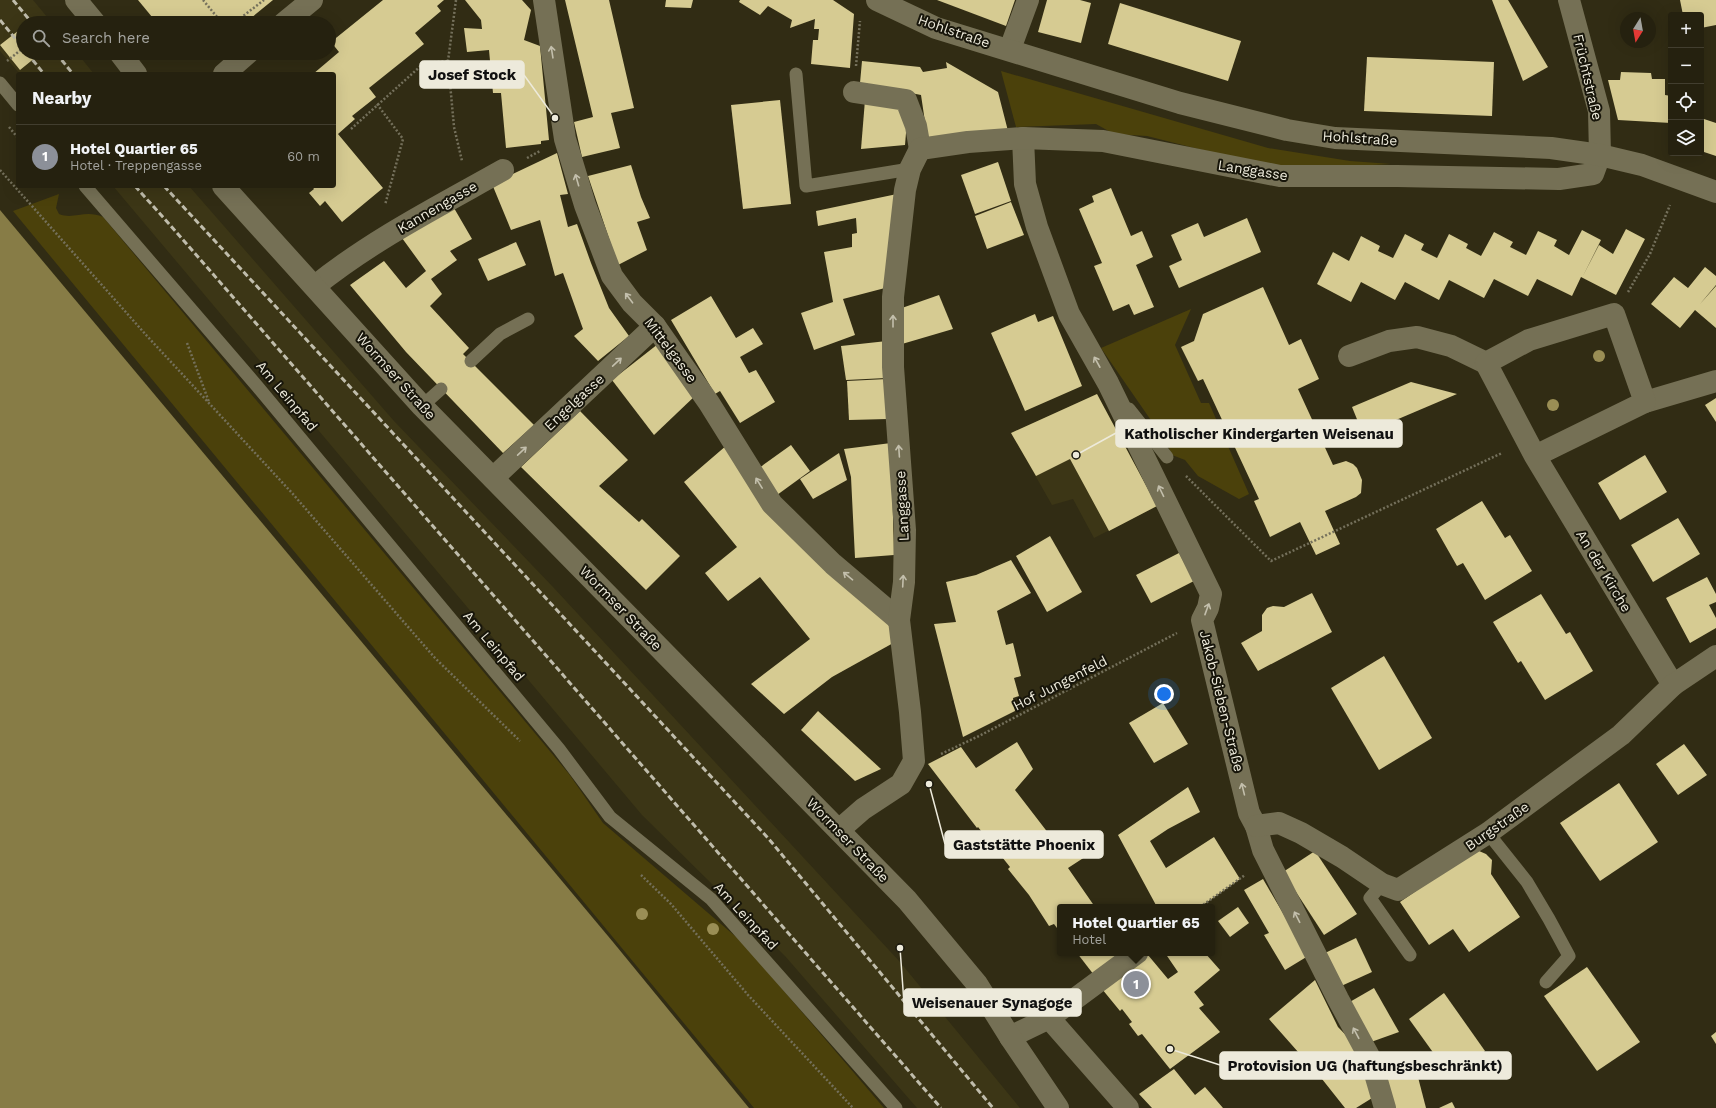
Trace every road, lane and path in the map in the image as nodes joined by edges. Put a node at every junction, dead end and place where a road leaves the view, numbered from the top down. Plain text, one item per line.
1 (76, 0) edge
2 (203, 0) edge
3 (264, 0) edge
4 (312, 0) edge
5 (456, 0) edge
6 (544, 0) edge
7 (877, 0) edge
8 (1028, 0) edge
9 (1569, 0) edge
10 (89, 16) edge
11 (216, 16) edge
12 (243, 16) edge
13 (293, 16) edge
14 (860, 16) dead end
15 (1010, 50) junction
16 (16, 54) edge
17 (125, 60) edge
18 (240, 60) edge
19 (448, 61) junction
20 (6, 62) dead end
21 (134, 72) edge
22 (226, 72) edge
23 (796, 74) dead end
24 (0, 83) edge
25 (854, 92) joint
26 (16, 103) edge
27 (377, 104) junction
28 (350, 129) dead end
29 (1023, 138) junction
30 (565, 139) junction
31 (920, 149) junction
32 (1600, 154) junction
33 (910, 169) junction
34 (0, 170) edge
35 (503, 170) joint
36 (87, 188) edge
37 (225, 188) edge
38 (468, 189) junction
39 (1716, 192) edge
40 (1671, 202) dead end
41 (384, 239) junction
42 (315, 286) junction
43 (1614, 314) junction
44 (528, 319) dead end
45 (655, 326) junction
46 (1349, 356) dead end
47 (471, 361) dead end
48 (1486, 363) junction
49 (1716, 381) edge
50 (1108, 383) junction
51 (441, 388) dead end
52 (1645, 402) junction
53 (422, 406) junction
54 (1531, 449) junction
55 (1167, 457) joint
56 (494, 478) junction
57 (899, 620) junction
58 (1202, 620) junction
59 (1716, 656) edge
60 (1673, 685) junction
61 (524, 745) dead end
62 (940, 754) dead end
63 (1256, 826) junction
64 (839, 830) junction
65 (1488, 833) junction
66 (1263, 850) junction
67 (638, 872) dead end
68 (1382, 884) junction
69 (1204, 904) edge
70 (1410, 955) dead end
71 (1133, 956) edge
72 (1546, 982) dead end
73 (1049, 1018) junction
74 (1010, 1037) junction
75 (853, 1108) edge
76 (896, 1108) edge
77 (1058, 1108) edge
78 (1128, 1108) edge
79 (1385, 1108) edge

1 - 10 street
2 - 11 path
3 - 12 path
4 - 13 street
5 - 19 path
30 -> 6 street, Mittelgasse
7 - 15 street, Hohlstraße
8 - 15 street
9 - 32 street, Früchtstraße
14 - 25 path
15 - 32 street, Hohlstraße
16 - 20 path
17 - 21 street
18 - 22 street
19 - 27 path
19 - 38 path
23 - 33 lane
24 - 26 lane
25 - 31 street
27 - 28 path
27 - 41 path
29 - 31 street, Langgasse
29 - 32 street, Langgasse
50 -> 29 street, Jakob-Sieben-Straße
30 - 35 path
45 -> 30 street, Mittelgasse
31 - 33 street, Langgasse
32 - 39 street, Hohlstraße
57 -> 33 street, Langgasse
34 - 61 path
35 - 38 street, Kannengasse
36 - 76 lane, Am Leinpfad
37 - 42 street, Wormser Straße
38 - 41 street, Kannengasse
40 - 43 path
41 - 42 street, Kannengasse
42 - 53 street, Wormser Straße
43 - 48 street
43 - 52 street
44 - 47 lane
56 -> 45 street, Engelgasse
57 -> 45 street, Mittelgasse
46 - 48 street
48 - 54 street, An der Kirche
49 - 52 street
50 - 55 lane
58 -> 50 street, Jakob-Sieben-Straße
51 - 53 lane
52 - 54 street
53 - 56 street, Wormser Straße
54 - 55 path
54 - 60 street, An der Kirche
56 - 64 street, Wormser Straße
57 - 64 street, Langgasse
58 - 62 path, Hof Jungenfeld
63 -> 58 street, Jakob-Sieben-Straße
59 - 60 street, Burgstraße
60 - 65 street, Burgstraße
63 - 66 street, Jakob-Sieben-Straße
63 - 68 street, Burgstraße
64 - 74 street, Wormser Straße
65 - 68 street, Burgstraße
65 - 72 lane
66 - 69 path
79 -> 66 street, Jakob-Sieben-Straße
67 - 75 path
68 - 70 lane
71 - 73 street
73 - 74 street
73 - 78 street
74 - 77 street, Wormser Straße

